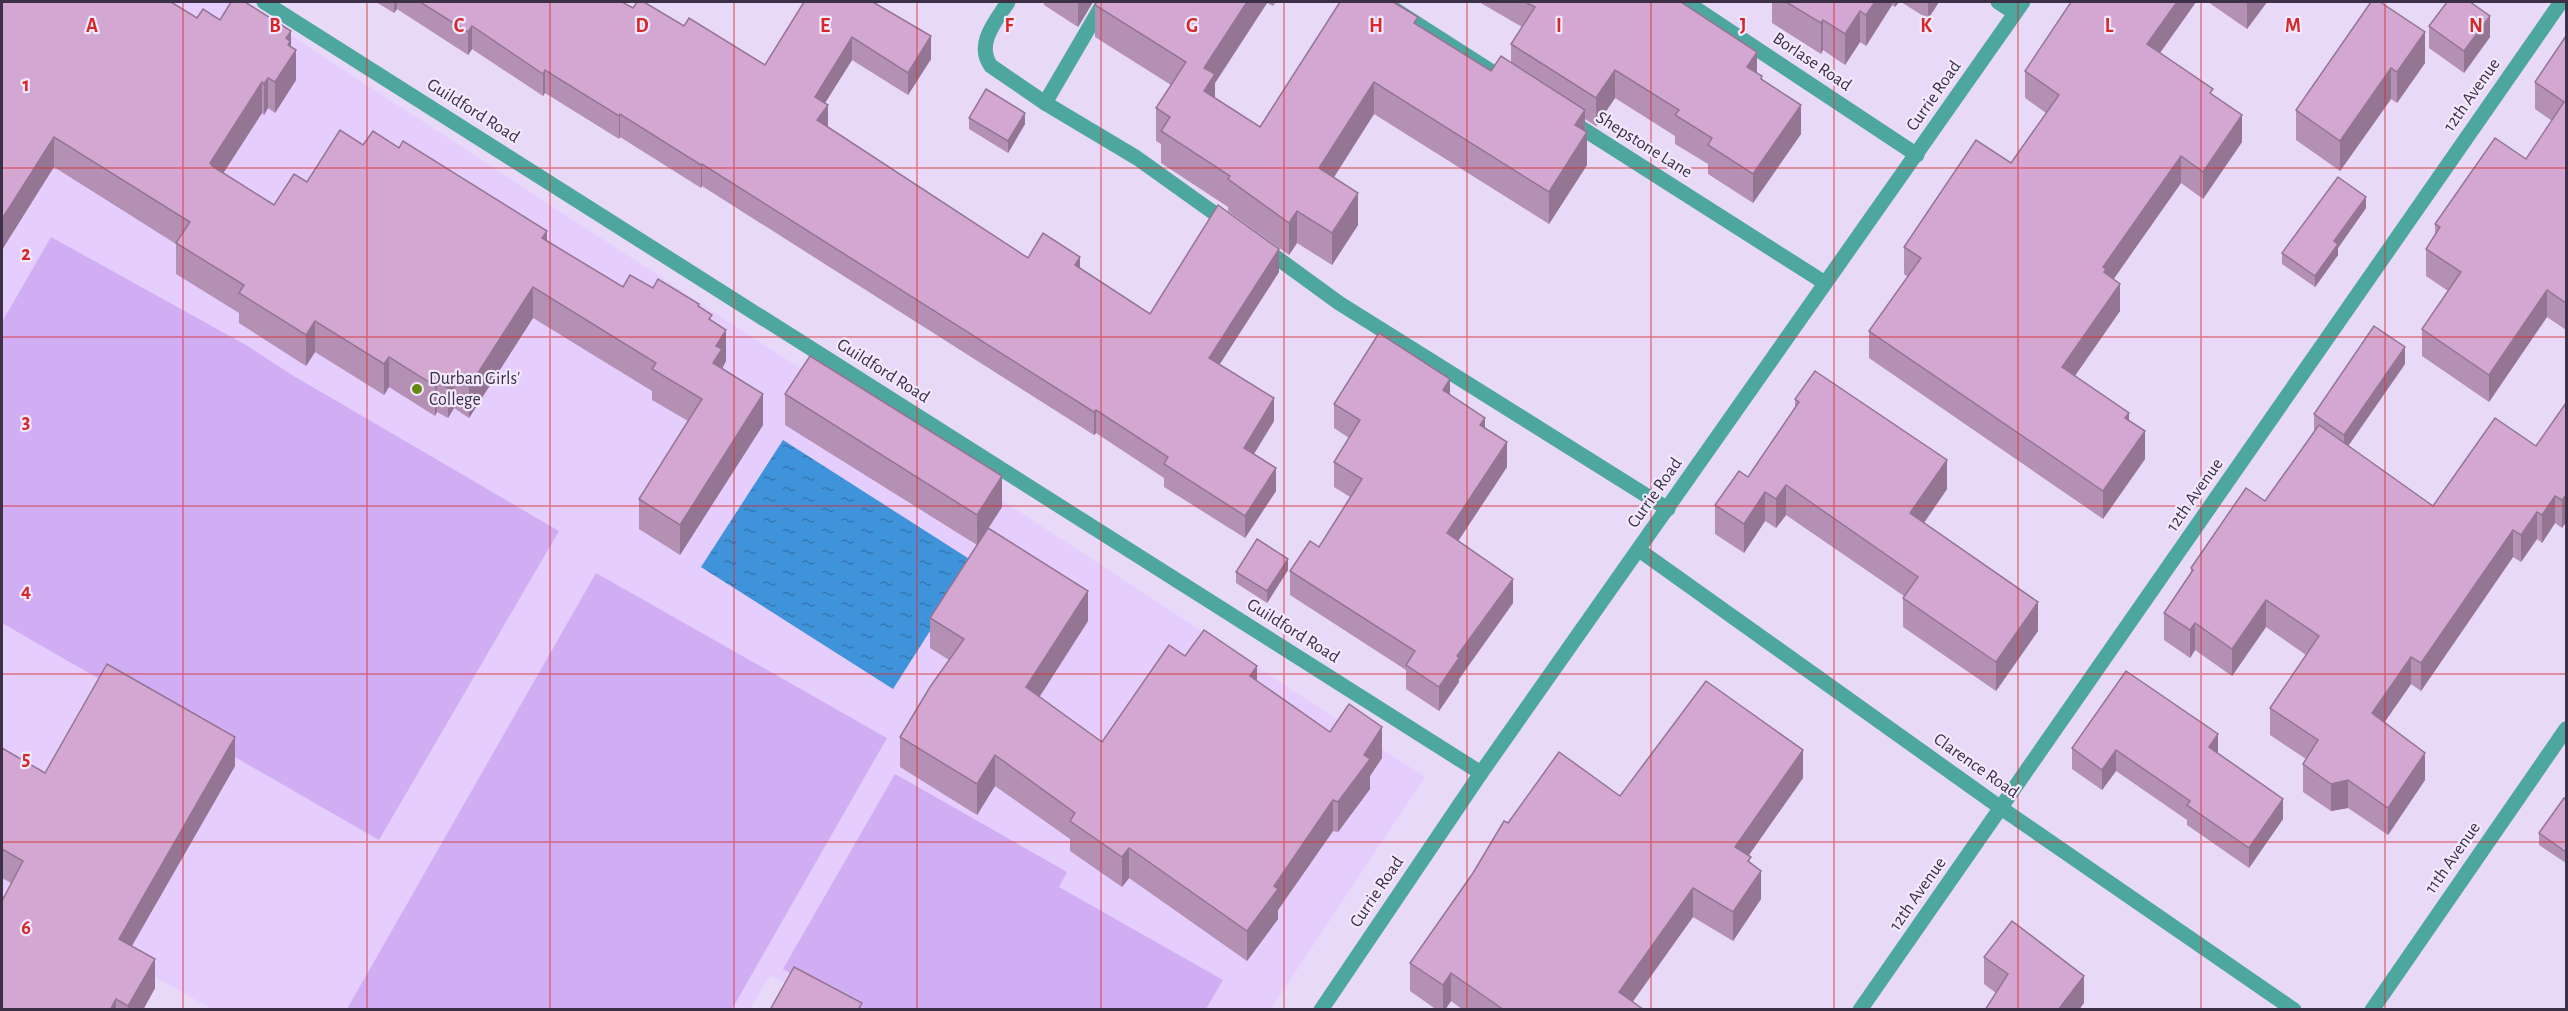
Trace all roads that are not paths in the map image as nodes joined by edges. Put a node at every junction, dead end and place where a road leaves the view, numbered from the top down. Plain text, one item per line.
1 (264, 2) edge
2 (1008, 2) edge
3 (1104, 2) edge
4 (1383, 2) edge
5 (1686, 2) edge
6 (1998, 2) edge
7 (2561, 2) edge
8 (2019, 7) edge
9 (1523, 91) edge
10 (1045, 103) junction
11 (1553, 110) edge
12 (1917, 155) junction
13 (1825, 283) junction
14 (1668, 509) junction
15 (1639, 550) junction
16 (2566, 729) edge
17 (1481, 773) junction
18 (2001, 808) junction
19 (1321, 1010) edge
20 (1860, 1010) edge
21 (2294, 1010) edge
22 (2372, 1010) edge

1 - 17 street, Guildford Road
2 - 10 street
3 - 10 street
4 - 9 street
5 - 12 street, Borlase Road
6 - 8 street
7 - 18 street, 12th Avenue
8 - 12 street, Currie Road
10 - 14 street
11 - 13 street, Shepstone Lane
12 - 13 street, Currie Road
13 - 14 street, Currie Road
14 - 15 street, Currie Road
15 - 17 street, Currie Road
15 - 18 street, Clarence Road
16 - 22 street, 11th Avenue
17 - 19 street, Currie Road
18 - 20 street, 12th Avenue
18 - 21 street, Clarence Road

